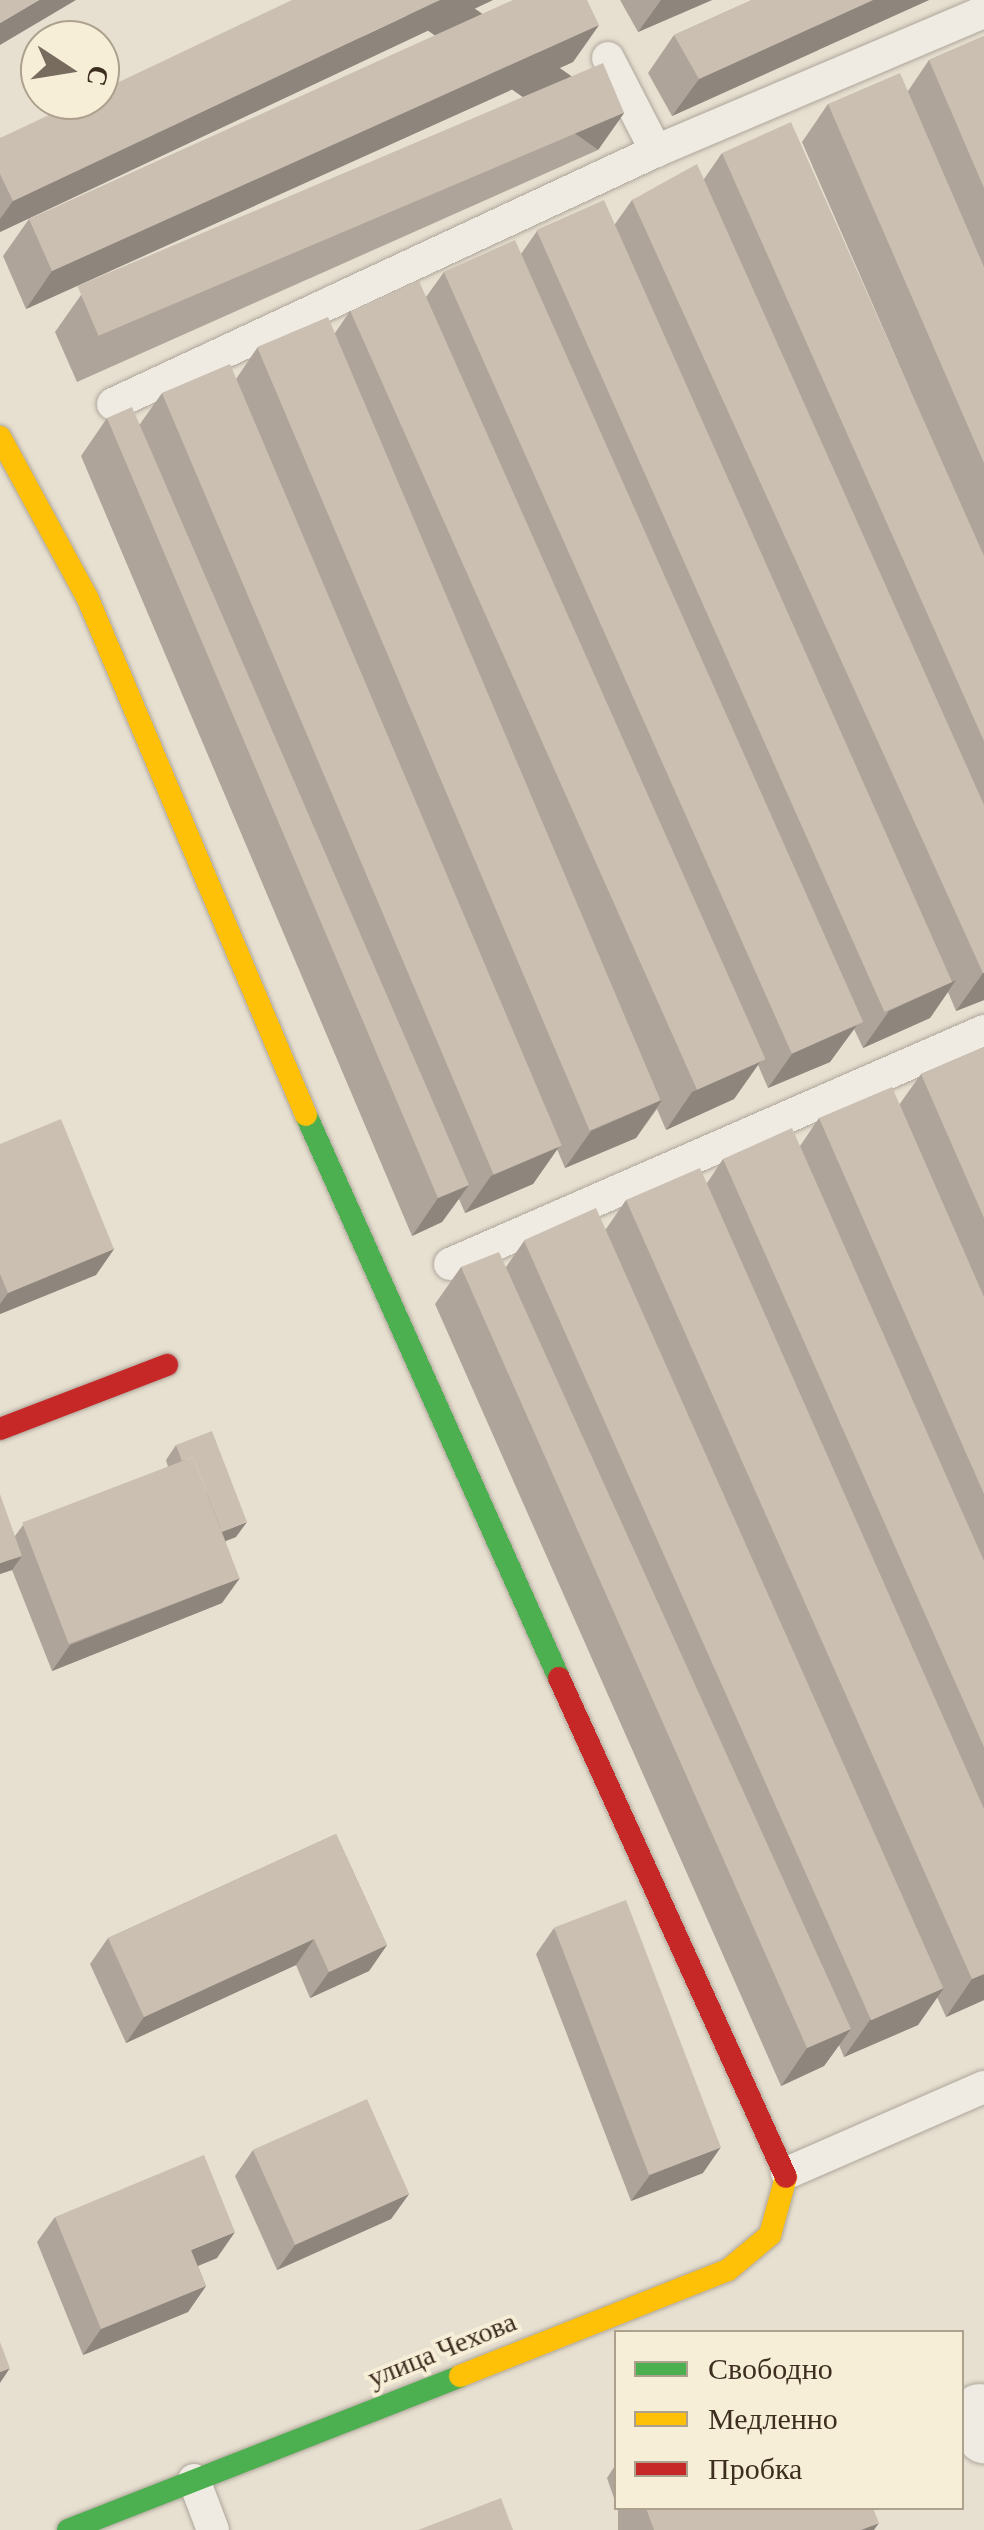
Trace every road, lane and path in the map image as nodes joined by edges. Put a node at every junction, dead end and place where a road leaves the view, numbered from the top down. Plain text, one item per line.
1 (984, 12) edge
2 (608, 58) dead end
3 (656, 151) junction
4 (113, 404) dead end
5 (0, 437) edge
6 (984, 1031) edge
7 (450, 1264) dead end
8 (167, 1366) dead end
9 (0, 1429) edge
10 (984, 2087) edge
11 (787, 2173) junction
12 (194, 2480) junction
13 (68, 2530) edge
14 (213, 2530) edge

1 - 3 lane
2 - 3 lane
3 - 4 lane
5 - 11 street
6 - 7 lane
8 - 9 street
10 - 11 lane
11 - 12 street, улица Чехова
12 - 13 street, улица Чехова
12 - 14 lane

